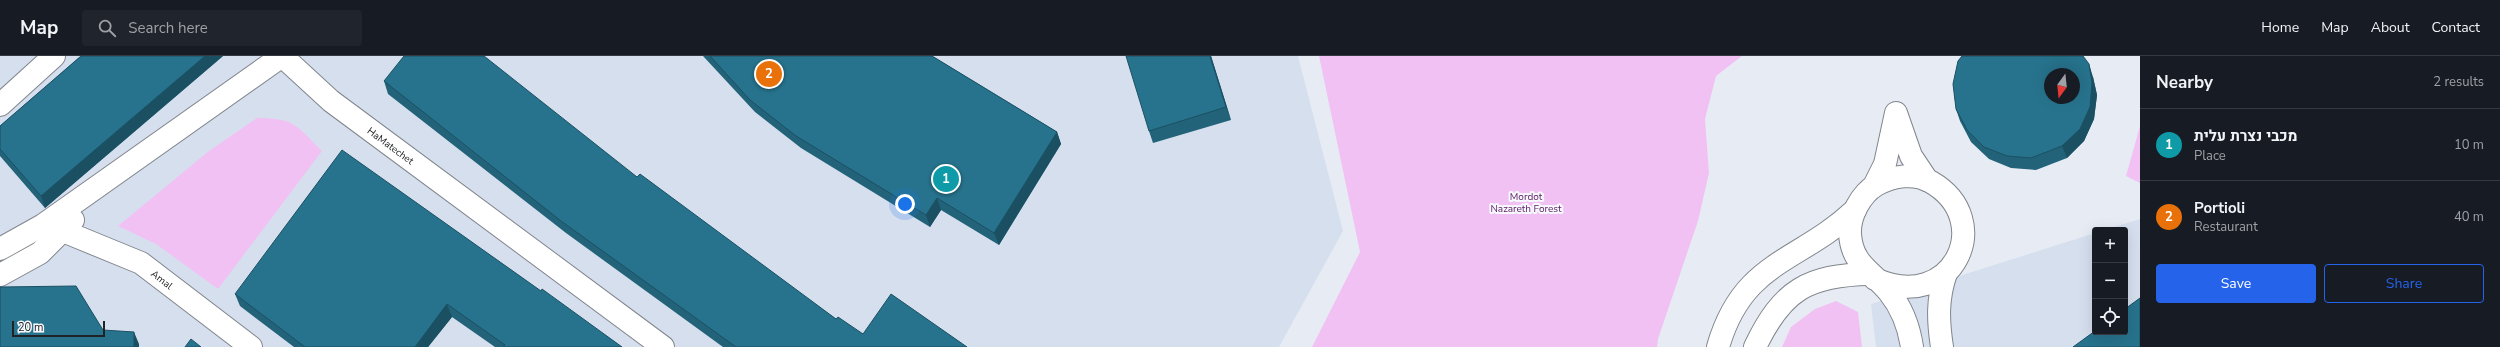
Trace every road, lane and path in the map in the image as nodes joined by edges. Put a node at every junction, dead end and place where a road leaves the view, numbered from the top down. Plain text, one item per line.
1 (54, 56) edge
2 (282, 56) edge
3 (0, 105) edge
4 (121, 170) junction
5 (1927, 180) junction
6 (1874, 186) junction
7 (1855, 210) junction
8 (63, 230) junction
9 (0, 249) edge
10 (1946, 273) junction
11 (0, 276) edge
12 (1873, 277) junction
13 (251, 347) edge
14 (663, 347) edge
15 (1718, 347) edge
16 (1755, 347) edge
17 (1912, 347) edge
18 (1942, 347) edge

1 - 3 street
2 - 4 street, HaMatechet
2 - 14 street, HaMatechet
4 - 8 street
4 - 9 street
5 - 6 street
5 - 6 street
5 - 10 street
6 - 7 street
7 - 12 street
7 - 15 street
8 - 11 street
8 - 13 street, Amal
10 - 12 street
10 - 18 street
12 - 16 street
12 - 17 street

